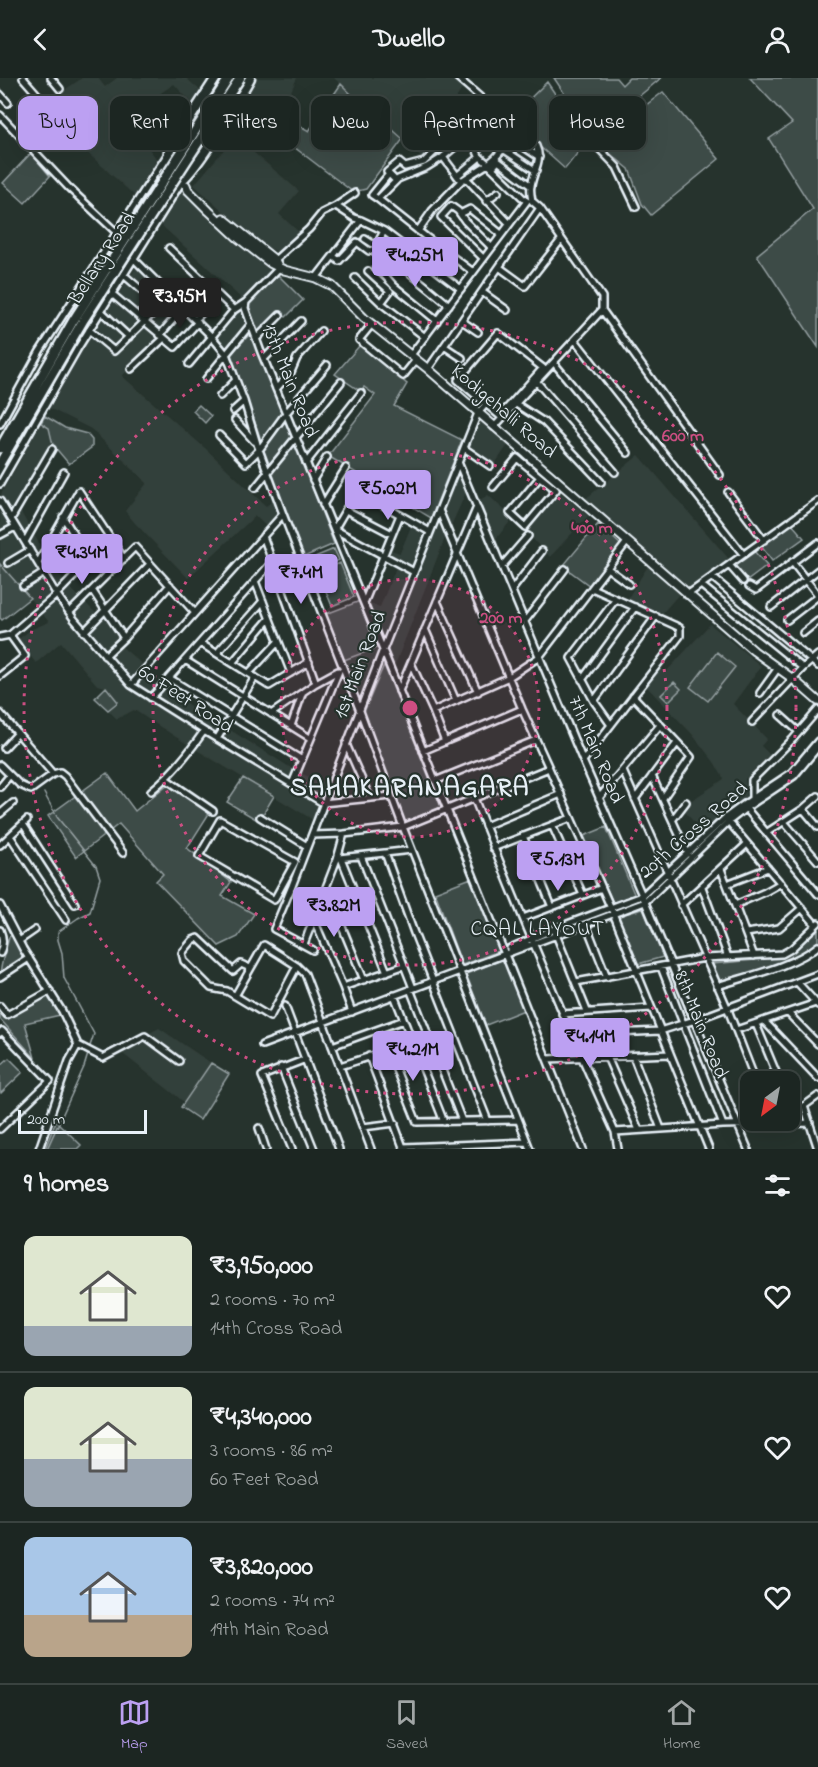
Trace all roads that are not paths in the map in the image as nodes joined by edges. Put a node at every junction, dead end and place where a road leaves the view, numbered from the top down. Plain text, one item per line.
1 (23, 78) edge
2 (51, 78) edge
3 (230, 78) edge
4 (240, 78) edge
5 (250, 78) edge
6 (458, 78) edge
7 (215, 80) edge
8 (60, 89) dead end
9 (0, 94) edge
10 (39, 96) edge
11 (212, 96) edge
12 (240, 96) edge
13 (478, 96) edge
14 (8, 103) dead end
15 (0, 115) edge
16 (204, 150) edge
17 (437, 150) edge
18 (451, 150) edge
19 (477, 150) edge
20 (502, 150) edge
21 (506, 150) edge
22 (528, 150) edge
23 (537, 150) edge
24 (601, 150) edge
25 (443, 157) junction
26 (480, 157) junction
27 (539, 157) junction
28 (496, 159) junction
29 (490, 166) junction
30 (162, 169) junction
31 (536, 171) junction
32 (389, 174) junction
33 (461, 178) junction
34 (396, 181) junction
35 (184, 183) junction
36 (531, 186) junction
37 (498, 192) dead end
38 (355, 193) dead end
39 (378, 199) junction
40 (486, 201) junction
41 (529, 201) junction
42 (336, 206) junction
43 (636, 207) dead end
44 (540, 208) junction
45 (460, 214) junction
46 (361, 220) junction
47 (509, 223) junction
48 (384, 231) junction
49 (418, 231) junction
50 (116, 232) junction
51 (501, 234) junction
52 (365, 239) dead end
53 (561, 240) junction
54 (376, 246) junction
55 (491, 247) junction
56 (169, 248) dead end
57 (333, 256) junction
58 (392, 256) dead end
59 (483, 258) junction
60 (134, 259) junction
61 (275, 260) junction
62 (499, 267) junction
63 (279, 268) junction
64 (380, 270) dead end
65 (368, 271) dead end
66 (473, 272) junction
67 (124, 274) junction
68 (316, 278) junction
69 (355, 278) dead end
70 (394, 286) junction
71 (461, 288) junction
72 (390, 291) junction
73 (482, 292) junction
74 (112, 294) junction
75 (218, 295) junction
76 (171, 296) junction
77 (246, 302) junction
78 (381, 303) junction
79 (449, 305) junction
80 (161, 307) junction
81 (183, 308) junction
82 (234, 310) junction
83 (507, 310) dead end
84 (602, 310) junction
85 (101, 311) junction
86 (280, 315) dead end
87 (196, 321) junction
88 (301, 321) dead end
89 (437, 321) junction
90 (462, 321) junction
91 (145, 322) junction
92 (251, 324) junction
93 (372, 324) junction
94 (90, 330) junction
95 (321, 331) dead end
96 (478, 332) dead end
97 (162, 336) junction
98 (129, 337) junction
99 (212, 337) junction
100 (425, 337) junction
101 (256, 339) junction
102 (575, 340) junction
103 (444, 346) junction
104 (226, 354) junction
105 (413, 357) junction
106 (462, 358) dead end
107 (264, 359) junction
108 (554, 363) junction
109 (189, 364) dead end
110 (327, 366) dead end
111 (131, 369) dead end
112 (428, 369) junction
113 (206, 379) dead end
114 (236, 380) junction
115 (458, 380) junction
116 (536, 381) junction
117 (341, 382) dead end
118 (449, 387) junction
119 (276, 389) junction
120 (361, 393) dead end
121 (220, 396) dead end
122 (244, 401) junction
123 (486, 404) junction
124 (516, 404) junction
125 (233, 411) dead end
126 (478, 412) junction
127 (286, 413) junction
128 (235, 420) dead end
129 (0, 424) edge
130 (494, 427) junction
131 (219, 435) dead end
132 (296, 438) junction
133 (0, 441) edge
134 (258, 447) junction
135 (0, 448) edge
136 (464, 448) junction
137 (52, 449) dead end
138 (628, 453) dead end
139 (327, 457) dead end
140 (306, 462) junction
141 (458, 462) junction
142 (0, 463) edge
143 (490, 466) dead end
144 (346, 468) dead end
145 (537, 469) junction
146 (0, 470) edge
147 (64, 471) dead end
148 (615, 471) dead end
149 (267, 473) junction
150 (720, 475) dead end
151 (540, 477) junction
152 (313, 480) junction
153 (602, 482) dead end
154 (0, 484) edge
155 (493, 487) dead end
156 (255, 488) dead end
157 (728, 492) dead end
158 (0, 501) edge
159 (815, 502) edge
160 (323, 505) junction
161 (477, 507) junction
162 (346, 510) junction
163 (439, 510) junction
164 (818, 511) edge
165 (282, 514) junction
166 (400, 515) junction
167 (63, 517) junction
168 (11, 519) junction
169 (15, 527) junction
170 (334, 529) junction
171 (430, 532) junction
172 (392, 534) junction
173 (0, 535) edge
174 (263, 536) junction
175 (528, 536) dead end
176 (50, 540) junction
177 (764, 540) junction
178 (25, 542) junction
179 (627, 542) junction
180 (818, 543) edge
181 (30, 550) junction
182 (542, 551) dead end
183 (457, 554) junction
184 (743, 554) junction
185 (383, 555) junction
186 (124, 559) junction
187 (273, 561) junction
188 (792, 562) junction
189 (8, 563) dead end
190 (38, 563) junction
191 (150, 564) junction
192 (729, 565) junction
193 (502, 566) junction
194 (607, 568) junction
195 (565, 569) dead end
196 (818, 570) edge
197 (414, 572) junction
198 (44, 573) junction
199 (75, 576) junction
200 (712, 577) junction
201 (806, 580) junction
202 (255, 581) junction
203 (743, 581) dead end
204 (629, 584) dead end
205 (170, 585) junction
206 (701, 585) junction
207 (23, 586) dead end
208 (750, 586) dead end
209 (592, 588) junction
210 (92, 590) junction
211 (512, 590) junction
212 (57, 595) junction
213 (687, 595) junction
214 (818, 595) edge
215 (616, 598) junction
216 (262, 601) junction
217 (437, 601) junction
218 (364, 603) junction
219 (635, 607) junction
220 (771, 607) dead end
221 (106, 610) junction
222 (70, 612) junction
223 (195, 613) junction
224 (656, 616) junction
225 (269, 619) junction
226 (787, 620) dead end
227 (525, 621) junction
228 (818, 621) edge
229 (425, 629) junction
230 (84, 632) junction
231 (803, 633) dead end
232 (10, 635) junction
233 (0, 637) edge
234 (124, 638) junction
235 (278, 642) junction
236 (200, 643) junction
237 (383, 650) junction
238 (217, 653) junction
239 (818, 655) edge
240 (105, 656) junction
241 (539, 657) junction
242 (185, 660) junction
243 (811, 661) junction
244 (309, 662) junction
245 (232, 663) junction
246 (411, 663) junction
247 (818, 666) edge
248 (778, 668) junction
249 (803, 668) junction
250 (341, 670) junction
251 (249, 673) junction
252 (291, 673) junction
253 (0, 676) edge
254 (255, 677) junction
255 (508, 677) junction
256 (169, 678) junction
257 (793, 679) junction
258 (582, 680) junction
259 (316, 683) junction
260 (131, 685) junction
261 (399, 691) junction
262 (478, 692) junction
263 (302, 693) junction
264 (760, 693) dead end
265 (633, 696) junction
266 (243, 697) junction
267 (151, 698) junction
268 (818, 700) edge
269 (456, 701) junction
270 (594, 701) junction
271 (522, 709) junction
272 (818, 710) edge
273 (360, 711) junction
274 (434, 711) junction
275 (0, 713) edge
276 (271, 714) junction
277 (780, 715) dead end
278 (231, 717) junction
279 (752, 722) dead end
280 (611, 725) junction
281 (660, 725) junction
282 (291, 726) junction
283 (204, 731) junction
284 (799, 732) junction
285 (17, 734) junction
286 (310, 738) junction
287 (217, 739) junction
288 (536, 740) junction
289 (818, 741) edge
290 (446, 742) junction
291 (677, 743) junction
292 (346, 744) junction
293 (818, 747) edge
294 (4, 748) dead end
295 (423, 751) junction
296 (302, 760) junction
297 (583, 761) junction
298 (0, 765) edge
299 (549, 768) junction
300 (622, 771) junction
301 (53, 774) junction
302 (10, 775) junction
303 (652, 776) junction
304 (166, 778) junction
305 (435, 781) junction
306 (292, 784) junction
307 (0, 787) edge
308 (151, 791) dead end
309 (561, 794) junction
310 (391, 796) junction
311 (818, 796) edge
312 (370, 798) junction
313 (474, 798) junction
314 (599, 798) junction
315 (663, 798) junction
316 (635, 799) junction
317 (752, 799) junction
318 (686, 802) dead end
319 (13, 803) dead end
320 (323, 803) junction
321 (744, 806) junction
322 (803, 809) junction
323 (446, 810) junction
324 (213, 811) dead end
325 (0, 814) edge
326 (260, 817) dead end
327 (571, 818) junction
328 (673, 819) junction
329 (727, 820) junction
330 (784, 822) junction
331 (552, 825) junction
332 (485, 826) junction
333 (818, 827) edge
334 (403, 828) junction
335 (766, 833) junction
336 (344, 834) junction
337 (312, 835) junction
338 (10, 836) junction
339 (523, 836) junction
340 (747, 844) junction
341 (0, 845) edge
342 (308, 846) junction
343 (494, 848) junction
344 (412, 850) junction
345 (123, 853) dead end
346 (385, 853) junction
347 (688, 854) junction
348 (360, 856) junction
349 (339, 858) junction
350 (818, 861) edge
351 (768, 868) junction
352 (721, 869) junction
353 (669, 875) junction
354 (284, 882) junction
355 (781, 883) junction
356 (727, 884) junction
357 (292, 886) junction
358 (702, 887) junction
359 (326, 888) junction
360 (602, 888) junction
361 (818, 894) edge
362 (583, 895) junction
363 (644, 899) junction
364 (75, 904) dead end
365 (681, 904) junction
366 (0, 905) edge
367 (735, 905) junction
368 (552, 907) junction
369 (802, 908) junction
370 (612, 911) junction
371 (523, 918) junction
372 (66, 920) dead end
373 (314, 920) junction
374 (586, 924) junction
375 (817, 924) edge
376 (0, 930) edge
377 (34, 930) dead end
378 (555, 932) junction
379 (746, 933) junction
380 (19, 941) junction
381 (532, 941) junction
382 (304, 944) junction
383 (818, 946) edge
384 (313, 950) dead end
385 (507, 952) junction
386 (0, 953) edge
387 (754, 956) junction
388 (728, 957) junction
389 (29, 958) junction
390 (705, 958) junction
391 (671, 965) junction
392 (297, 966) junction
393 (404, 966) junction
394 (661, 967) junction
395 (250, 968) junction
396 (459, 970) junction
397 (636, 971) junction
398 (387, 972) junction
399 (818, 974) edge
400 (0, 977) edge
401 (607, 977) junction
402 (364, 980) junction
403 (434, 980) junction
404 (576, 982) junction
405 (797, 982) junction
406 (717, 986) junction
407 (343, 987) junction
408 (412, 988) junction
409 (50, 992) junction
410 (394, 995) junction
411 (235, 996) junction
412 (817, 1004) edge
413 (0, 1006) edge
414 (285, 1006) dead end
415 (727, 1007) junction
416 (651, 1008) junction
417 (587, 1011) junction
418 (352, 1012) junction
419 (788, 1013) junction
420 (562, 1014) junction
421 (404, 1020) junction
422 (695, 1020) junction
423 (764, 1021) junction
424 (324, 1022) junction
425 (683, 1023) junction
426 (756, 1024) junction
427 (736, 1030) junction
428 (1, 1031) edge
429 (660, 1031) junction
430 (296, 1032) junction
431 (571, 1035) junction
432 (412, 1043) junction
433 (818, 1044) edge
434 (78, 1045) junction
435 (262, 1045) dead end
436 (332, 1046) junction
437 (388, 1050) junction
438 (670, 1054) junction
439 (369, 1056) junction
440 (633, 1056) junction
441 (607, 1057) junction
442 (582, 1058) junction
443 (306, 1059) junction
444 (547, 1059) junction
445 (179, 1061) dead end
446 (340, 1066) junction
447 (281, 1067) junction
448 (752, 1071) edge
449 (775, 1071) edge
450 (818, 1078) edge
451 (818, 1096) edge
452 (800, 1106) edge
453 (804, 1106) junction
454 (518, 1120) junction
455 (462, 1121) junction
456 (488, 1121) junction
457 (444, 1122) junction
458 (800, 1122) edge
459 (395, 1123) junction
460 (810, 1123) junction
461 (738, 1124) junction
462 (723, 1125) junction
463 (363, 1127) junction
464 (699, 1127) junction
465 (260, 1128) dead end
466 (0, 1129) edge
467 (661, 1129) junction
468 (639, 1130) junction
469 (615, 1132) junction
470 (527, 1142) junction
471 (403, 1148) edge
472 (39, 1149) edge
473 (266, 1149) edge
474 (292, 1149) edge
475 (314, 1149) edge
476 (339, 1149) edge
477 (371, 1149) edge
478 (530, 1149) edge
479 (583, 1149) edge
480 (618, 1149) edge
481 (709, 1149) edge
482 (748, 1149) edge
483 (818, 1149) edge

1 - 10 street
2 - 8 street
3 - 135 highway, Bellary Road, bridge
4 - 142 highway, Bellary Road, bridge
5 - 12 highway, Bellary Road
6 - 13 street
7 - 11 highway
7 - 30 highway, Bellary Road
9 - 14 street
15 - 50 street
16 - 35 highway, Bellary Road
17 - 32 street
18 - 25 street
19 - 26 street
20 - 28 street
21 - 31 street
22 - 27 street
23 - 27 street
24 - 43 street
25 - 33 street
25 - 34 street
26 - 29 street
26 - 33 street
27 - 31 street
28 - 29 street
28 - 36 street
29 - 33 street
29 - 41 street
30 - 35 main road
30 - 50 street
30 - 133 highway, Bellary Road
31 - 36 street
32 - 34 street
32 - 39 street
33 - 40 street
33 - 49 street
34 - 39 street
35 - 60 street
35 - 61 main road
35 - 63 main road, Kodigehalli Road
35 - 146 highway, Bellary Road
36 - 41 street
37 - 40 street
38 - 42 street
39 - 49 street
40 - 47 street
41 - 44 street
41 - 47 street
42 - 46 street
42 - 61 street
44 - 53 street
44 - 62 street
45 - 51 street
45 - 55 street
45 - 59 street
46 - 48 street
46 - 57 street
47 - 51 street
48 - 54 street
48 - 71 street
49 - 66 street
50 - 129 street
51 - 55 street
52 - 54 street
53 - 62 street
53 - 84 street
54 - 58 street
55 - 59 street
56 - 75 street
57 - 68 street
57 - 79 street
59 - 66 street
60 - 67 street
60 - 76 street
61 - 63 main road
62 - 73 street
63 - 68 main road, Kodigehalli Road
63 - 77 street, 13th Main Road
64 - 70 street
65 - 72 street
66 - 71 street
67 - 74 street
67 - 80 street
68 - 93 main road, Kodigehalli Road
69 - 78 street
70 - 72 street
70 - 89 street
71 - 79 street
72 - 78 street
73 - 83 street
73 - 90 street
74 - 85 street
74 - 91 street
75 - 82 street
75 - 87 street
76 - 80 street
76 - 81 street
77 - 82 street
77 - 92 street, 13th Main Road
78 - 100 street
79 - 89 street
80 - 91 street
81 - 87 street
81 - 97 street
82 - 99 street
84 - 102 street
84 - 150 street
85 - 94 street
85 - 98 street
86 - 101 street
87 - 97 street
87 - 99 street
88 - 107 street
89 - 100 street
90 - 96 street
90 - 103 street
91 - 97 street
91 - 98 street
92 - 101 street, 13th Main Road
92 - 104 street
93 - 105 main road, Kodigehalli Road
93 - 105 street
94 - 98 street
94 - 154 street
95 - 119 street
97 - 111 street
99 - 104 street
99 - 109 street
100 - 105 street
101 - 107 street, 13th Main Road
102 - 108 street
102 - 184 street
103 - 106 street
103 - 112 street
104 - 113 street
104 - 114 street
105 - 112 main road, Kodigehalli Road
107 - 119 street, 13th Main Road
108 - 116 street
108 - 138 street
110 - 127 street
112 - 118 main road, Kodigehalli Road
114 - 121 street
114 - 122 street
115 - 118 street
115 - 123 street
115 - 123 street
116 - 124 street
116 - 148 street
117 - 132 street
118 - 126 main road, Kodigehalli Road
119 - 127 street, 13th Main Road
120 - 140 street
122 - 125 street
122 - 134 street
123 - 126 street
124 - 130 street
124 - 153 street
126 - 130 main road, Kodigehalli Road
126 - 136 street, 1st Main Road
127 - 132 street, 13th Main Road
127 - 134 street
128 - 134 street
130 - 145 main road, Kodigehalli Road
131 - 134 street
132 - 140 street, 13th Main Road
132 - 149 street
134 - 149 street
136 - 141 street, 1st Main Road
136 - 143 street
137 - 168 street
139 - 152 street
140 - 152 street, 13th Main Road
141 - 161 street, 7th Main Road
141 - 163 street, 1st Main Road
144 - 160 street
145 - 151 street
145 - 155 street
145 - 179 main road, Kodigehalli Road
147 - 178 street
149 - 156 street
149 - 165 street
151 - 151 street
152 - 160 street, 13th Main Road
157 - 177 street
158 - 168 street, 60 Feet Road
159 - 164 street
159 - 177 street
160 - 170 street, 13th Main Road
161 - 183 street
161 - 193 street, 7th Main Road
162 - 166 street
162 - 170 street
162 - 172 street
163 - 171 street, 1st Main Road
163 - 183 street
165 - 174 street
165 - 250 street
166 - 171 street
166 - 172 street
167 - 176 street
167 - 186 street
167 - 199 street
168 - 169 street, 60 Feet Road
169 - 173 street
169 - 178 street, 60 Feet Road
170 - 185 street
170 - 218 street, 13th Main Road
171 - 197 street, 1st Main Road
172 - 185 street
174 - 187 street
174 - 223 street
175 - 193 street
176 - 190 street
176 - 199 street
177 - 184 street
178 - 181 street, 60 Feet Road
179 - 194 street
179 - 213 main road, Kodigehalli Road
180 - 188 street
181 - 189 street
181 - 190 street, 60 Feet Road
182 - 211 street
183 - 217 street
183 - 255 street
184 - 192 street
185 - 197 street
185 - 218 street
186 - 191 street
186 - 210 street
187 - 202 street
187 - 244 street
188 - 201 street
188 - 208 street
190 - 198 street, 60 Feet Road
191 - 205 street
191 - 221 street
192 - 200 street
192 - 203 street
193 - 211 street, 7th Main Road
194 - 204 street
194 - 209 street
195 - 227 street
196 - 201 street
197 - 237 street, 1st Main Road
198 - 207 street
198 - 212 street, 60 Feet Road
199 - 212 street
200 - 206 street
200 - 243 street
201 - 214 street
201 - 220 street
202 - 216 street
202 - 236 street
205 - 223 street
205 - 234 street
206 - 213 street
206 - 249 street
209 - 215 street
209 - 241 street
210 - 221 street
210 - 222 street
211 - 227 street, 7th Main Road
212 - 222 street, 60 Feet Road
212 - 232 street
213 - 248 main road, Kodigehalli Road
214 - 226 street
215 - 219 street
215 - 258 street
216 - 225 street
216 - 238 street
217 - 229 street
217 - 262 street
218 - 237 street, 13th Main Road
219 - 224 street
219 - 258 street
221 - 230 street
221 - 234 street
222 - 230 street, 60 Feet Road
223 - 260 street
224 - 265 street
224 - 270 street
225 - 235 street
225 - 245 street
227 - 241 street, 7th Main Road
228 - 231 street
229 - 246 street
229 - 269 street
230 - 240 street, 60 Feet Road
232 - 233 street
232 - 253 street
234 - 240 street
235 - 251 street
235 - 252 street
236 - 238 street
236 - 242 street
237 - 261 street, 13th Main Road
237 - 273 street, 1st Main Road
238 - 245 street
239 - 243 street
240 - 260 street, 60 Feet Road
241 - 255 street
241 - 297 street, 7th Main Road
242 - 256 street
242 - 266 street
243 - 247 street
243 - 249 street
244 - 252 street
244 - 259 street
245 - 251 street
246 - 261 street
246 - 274 street
248 - 257 main road, Kodigehalli Road
248 - 264 street
249 - 257 street
250 - 259 street
250 - 273 street
250 - 286 street
251 - 254 street
252 - 254 street
254 - 266 street
255 - 262 street
255 - 271 street
256 - 267 street
256 - 278 street
257 - 268 main road, Kodigehalli Road
257 - 279 street
258 - 270 street
259 - 263 street
260 - 267 street, 60 Feet Road
261 - 295 street, 13th Main Road
262 - 269 street
263 - 276 street
263 - 282 street
265 - 280 street
265 - 281 street
266 - 276 street
266 - 278 street
267 - 283 street, 60 Feet Road
269 - 274 street
270 - 280 street
271 - 288 street
271 - 290 street
272 - 284 street
273 - 292 street, 1st Main Road
273 - 310 street
274 - 290 street
275 - 285 street
276 - 282 street
277 - 284 street
278 - 287 street
278 - 296 street
280 - 297 street
281 - 291 street
281 - 300 street
282 - 286 street
283 - 287 street, 60 Feet Road
283 - 304 street
284 - 317 street
285 - 294 street
285 - 301 street
286 - 296 street
287 - 306 street, 60 Feet Road
288 - 299 street
288 - 305 street
289 - 317 street, 20th Cross Road
290 - 295 street
291 - 303 street
291 - 315 street
292 - 312 street
292 - 320 street, 1st Main Road
293 - 321 street, 20th Cross Road
295 - 305 street, 13th Main Road
296 - 306 street
297 - 314 street, 7th Main Road
298 - 302 street
299 - 309 street
299 - 313 street
300 - 314 street
300 - 316 street
301 - 302 street
301 - 345 street
302 - 307 street
303 - 315 street
303 - 316 street
304 - 308 street
304 - 324 street
305 - 323 street, 13th Main Road
306 - 320 street, 60 Feet Road
309 - 327 street
309 - 332 street
310 - 312 street
310 - 334 street
311 - 322 street
312 - 320 street
313 - 323 street
313 - 332 street
314 - 363 street, 7th Main Road
315 - 328 street
316 - 353 street
317 - 321 street, 20th Cross Road
318 - 328 street
319 - 325 street
320 - 337 street, 1st Main Road
321 - 329 street, 20th Cross Road
321 - 335 street
322 - 330 street
322 - 333 street
323 - 334 street
323 - 385 street, 13th Main Road
326 - 342 street
327 - 331 street
327 - 360 street
328 - 347 street
329 - 340 street
329 - 347 street, 20th Cross Road
329 - 353 street, 20th Cross Road
330 - 335 street
330 - 350 street
331 - 339 street
331 - 362 street
332 - 343 street
334 - 336 street
334 - 344 street
335 - 361 street
336 - 337 street
336 - 349 street
337 - 342 street, 1st Main Road
338 - 341 street
338 - 364 street
338 - 372 street
339 - 343 street
339 - 368 street
340 - 351 street
340 - 352 street
342 - 357 street, 1st Main Road
343 - 371 street
344 - 346 street
344 - 396 street
346 - 348 street
346 - 403 street
347 - 353 street, 20th Cross Road
348 - 349 street
348 - 393 street
349 - 359 street
349 - 398 street
351 - 355 street
351 - 356 street
352 - 356 street
352 - 358 street
353 - 363 street, 20th Cross Road
353 - 365 street
354 - 354 street
354 - 357 street
355 - 367 street
355 - 369 street
356 - 367 street
357 - 382 street, 1st Main Road
358 - 365 street
358 - 388 street
359 - 373 street
359 - 402 street
360 - 362 street
360 - 370 street
362 - 368 street
363 - 370 street, 20th Cross Road
363 - 391 street, 7th Main Road
365 - 390 street
366 - 380 street
367 - 379 street
368 - 371 street
369 - 375 street
369 - 379 street
370 - 374 street, 20th Cross Road
370 - 378 street, 20th Cross Road
370 - 397 street
371 - 381 street
373 - 382 street
373 - 407 street
374 - 378 street, 20th Cross Road
374 - 401 street
375 - 387 street
376 - 386 street
377 - 380 street
378 - 381 street, 20th Cross Road
378 - 404 street
379 - 387 street
380 - 389 street
381 - 385 street, 20th Cross Road
381 - 420 street
382 - 384 street
383 - 406 street
385 - 396 street, 20th Cross Road
385 - 444 street, 13th Main Road
387 - 388 street
388 - 390 street
389 - 400 street
389 - 409 street
390 - 391 street
390 - 406 street
391 - 394 street
391 - 422 street, 7th Main Road
392 - 395 street
392 - 411 street
392 - 424 street
393 - 398 street
393 - 408 street
394 - 397 street
394 - 425 street, 8th Main Road
395 - 411 street
395 - 411 street
396 - 403 street, 20th Cross Road
396 - 454 street
397 - 401 street
397 - 416 street
398 - 402 street
399 - 405 street
401 - 404 street
402 - 407 street
403 - 408 street, 20th Cross Road
403 - 456 street
404 - 417 street
405 - 412 street
405 - 415 street
406 - 415 street
407 - 418 street
408 - 410 street, 20th Cross Road
408 - 455 street
409 - 413 street
409 - 434 street
410 - 418 street, 20th Cross Road
410 - 421 street
412 - 419 street
414 - 430 street
415 - 422 street
415 - 427 street
416 - 417 street
416 - 429 street
417 - 420 street
418 - 424 street, 20th Cross Road
419 - 423 street
419 - 433 street
420 - 431 street
421 - 432 street
421 - 436 street
422 - 425 street
422 - 461 street, 7th Main Road
423 - 426 street
423 - 450 street
424 - 430 street, 20th Cross Road
424 - 436 street
425 - 429 street
425 - 462 street, 8th Main Road
426 - 427 street
426 - 449 street
427 - 448 street
428 - 466 street
429 - 431 street
429 - 438 street
430 - 435 street, 20th Cross Road
430 - 443 street
431 - 442 street
432 - 437 street
432 - 457 street
434 - 445 street
434 - 472 street
436 - 446 street
437 - 439 street
437 - 457 street
438 - 440 street
438 - 464 street
439 - 446 street
439 - 459 street
440 - 441 street
440 - 467 street
441 - 442 street
441 - 468 street
442 - 444 street
442 - 469 street
443 - 447 street
443 - 476 street
444 - 479 street, 13th Main Road
446 - 463 street
447 - 474 street
447 - 475 street
451 - 453 street
452 - 453 street
453 - 460 street
454 - 456 street
454 - 470 street
455 - 456 street
455 - 457 street
458 - 460 street
459 - 463 street
459 - 471 street
460 - 483 street
461 - 462 street
461 - 482 street, 7th Main Road
462 - 464 street
463 - 477 street
464 - 467 street
464 - 481 street
465 - 473 street
467 - 468 street
468 - 469 street
469 - 480 street
470 - 471 street
470 - 478 street

